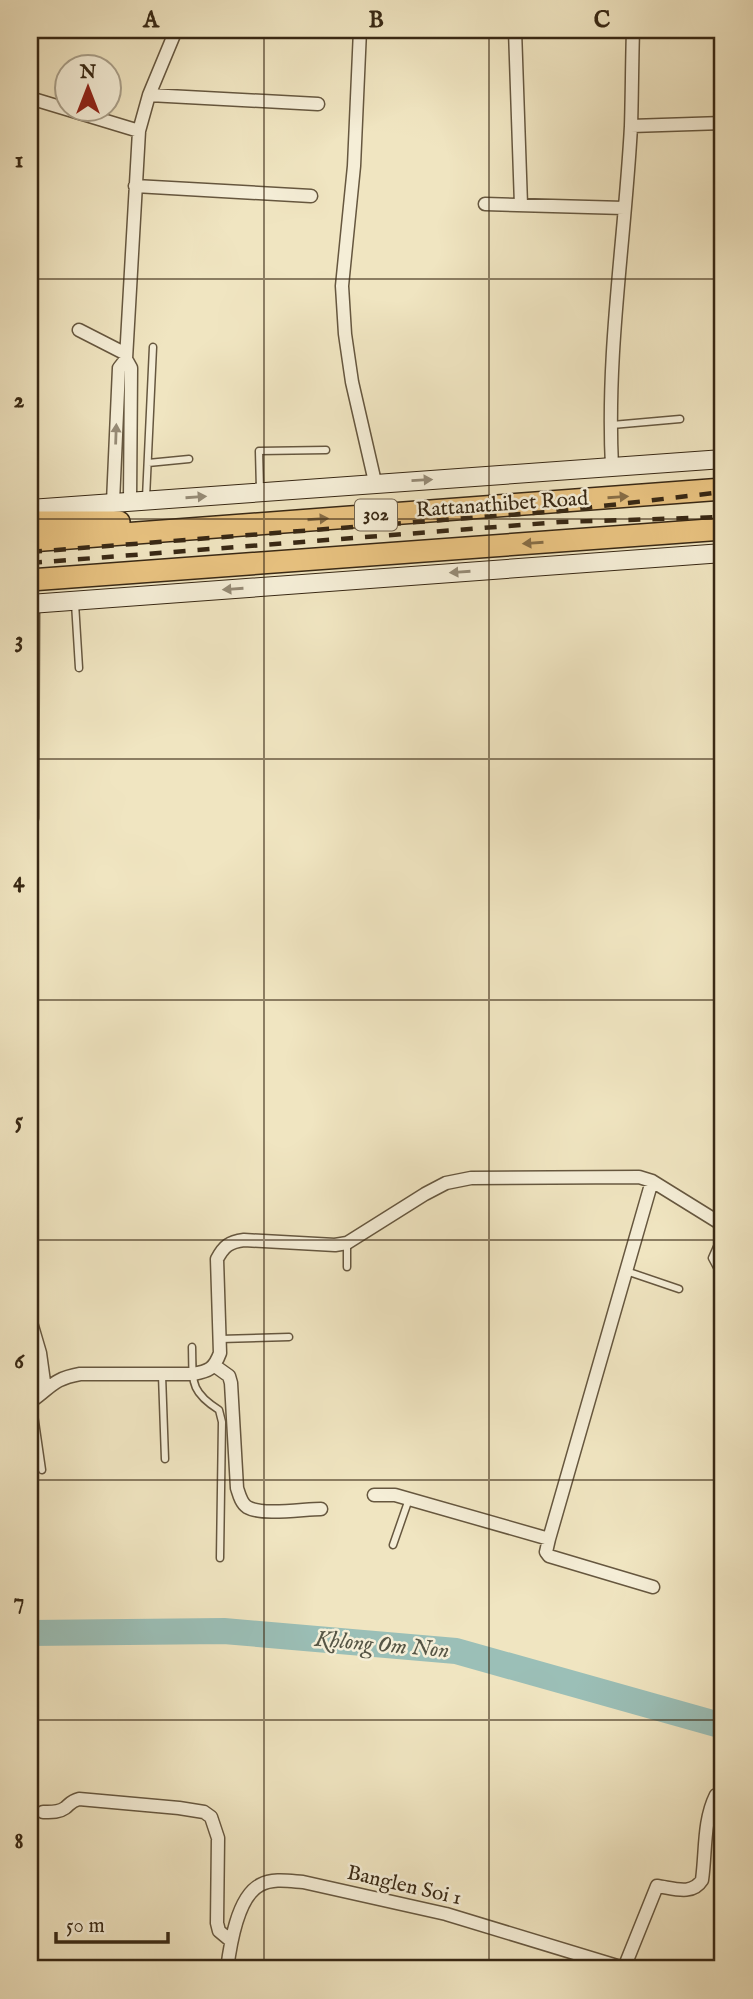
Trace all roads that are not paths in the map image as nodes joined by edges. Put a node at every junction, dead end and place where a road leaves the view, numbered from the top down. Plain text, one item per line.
1 (176, 30) edge
2 (360, 30) edge
3 (515, 30) edge
4 (633, 30) edge
5 (149, 95) junction
6 (30, 98) edge
7 (318, 104) dead end
8 (723, 123) edge
9 (631, 126) junction
10 (139, 131) junction
11 (135, 186) junction
12 (311, 196) dead end
13 (485, 204) dead end
14 (521, 205) junction
15 (624, 208) junction
16 (79, 330) dead end
17 (153, 347) dead end
18 (126, 356) junction
19 (680, 419) dead end
20 (610, 425) junction
21 (326, 450) dead end
22 (189, 459) dead end
23 (723, 459) edge
24 (148, 463) junction
25 (612, 467) junction
26 (375, 482) junction
27 (723, 489) edge
28 (260, 492) junction
29 (130, 501) junction
30 (30, 509) edge
31 (30, 522) edge
32 (270, 522) junction
33 (723, 528) edge
34 (30, 541) edge
35 (723, 553) edge
36 (272, 562) junction
37 (30, 580) edge
38 (32, 600) edge
39 (75, 601) junction
40 (79, 668) dead end
41 (30, 849) edge
42 (652, 1181) junction
43 (723, 1225) edge
44 (723, 1233) edge
45 (347, 1243) junction
46 (347, 1266) dead end
47 (626, 1271) junction
48 (720, 1273) dead end
49 (679, 1289) dead end
50 (30, 1319) edge
51 (289, 1337) dead end
52 (220, 1339) junction
53 (192, 1348) dead end
54 (215, 1366) junction
55 (193, 1374) junction
56 (162, 1375) junction
57 (45, 1389) junction
58 (31, 1401) edge
59 (165, 1459) dead end
60 (42, 1470) dead end
61 (374, 1495) dead end
62 (409, 1499) junction
63 (321, 1509) dead end
64 (549, 1539) junction
65 (393, 1545) dead end
66 (220, 1558) dead end
67 (653, 1587) dead end
68 (716, 1795) dead end
69 (43, 1812) dead end
70 (231, 1941) junction
71 (227, 1969) edge
72 (626, 1969) edge

1 - 5 street
2 - 26 street
3 - 14 street
4 - 9 street
5 - 7 street
5 - 10 street
6 - 10 street
8 - 9 street
9 - 15 street
10 - 11 street
11 - 12 street
11 - 18 street
13 - 14 street
14 - 15 street
15 - 20 street
16 - 18 street
17 - 24 lane
18 - 29 street
19 - 20 lane
20 - 25 street
21 - 28 lane
22 - 24 lane
23 - 25 main road, Rattanathibet Road / 302
24 - 29 lane
26 -> 25 main road, Rattanathibet Road / 302
26 - 28 main road, Rattanathibet Road / 302
32 -> 27 main road, Rattanathibet Road / 302
29 -> 28 main road, Rattanathibet Road / 302
29 - 30 main road, Rattanathibet Road / 302
31 - 32 main road
32 - 34 main road, Rattanathibet Road / 302
33 -> 36 main road, Rattanathibet Road / 302
35 -> 39 main road
36 - 37 main road, Rattanathibet Road / 302
36 - 38 main road
38 - 39 main road
38 - 41 lane
39 - 40 lane
42 - 43 street
42 - 45 street
42 - 47 street
44 - 48 lane
45 - 46 lane
45 - 52 street
47 - 49 lane
47 - 64 street
50 - 57 street
51 - 52 lane
52 - 54 street
53 - 55 lane
54 - 55 street
54 - 63 street
55 - 56 street
55 - 66 lane
56 - 57 street
56 - 59 lane
57 - 58 street
58 - 60 lane
61 - 62 street
62 - 64 street
62 - 65 lane
64 - 67 street
68 - 72 street
69 - 70 street
70 - 71 street, Banglen Soi 1
70 - 72 street, Banglen Soi 1

